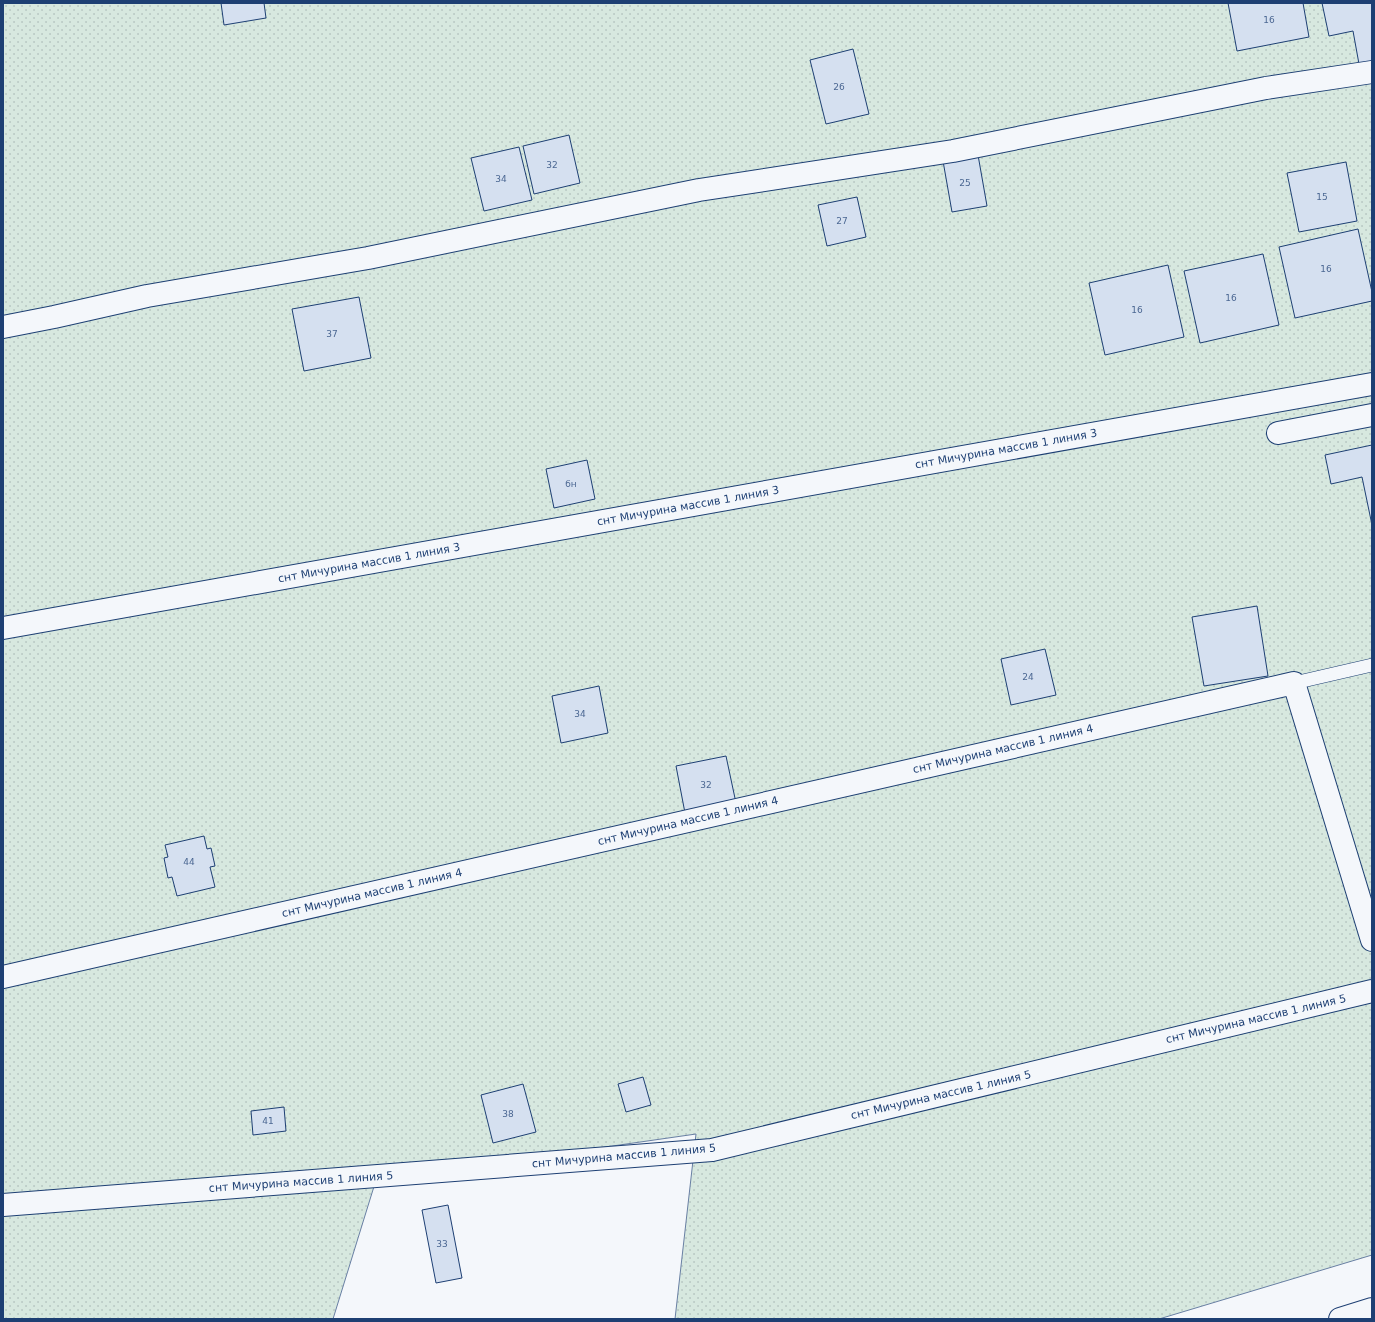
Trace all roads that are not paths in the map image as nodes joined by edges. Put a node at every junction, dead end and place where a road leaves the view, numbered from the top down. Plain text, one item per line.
1 (1372, 72) edge
2 (3, 327) edge
3 (1372, 384) edge
4 (1372, 415) edge
5 (1278, 433) dead end
6 (3, 628) edge
7 (1372, 665) edge
8 (1294, 683) junction
9 (1372, 940) edge
10 (3, 977) edge
11 (1372, 991) edge
12 (3, 1205) edge
13 (1372, 1309) edge
14 (1340, 1319) edge

1 - 2 street
3 - 6 street, снт Мичурина массив 1 линия 3
4 - 5 street
7 - 8 lane, снт Мичурина массив 1 линия 4
8 - 9 street
8 - 10 street, снт Мичурина массив 1 линия 4
11 - 12 street, снт Мичурина массив 1 линия 5
13 - 14 street

